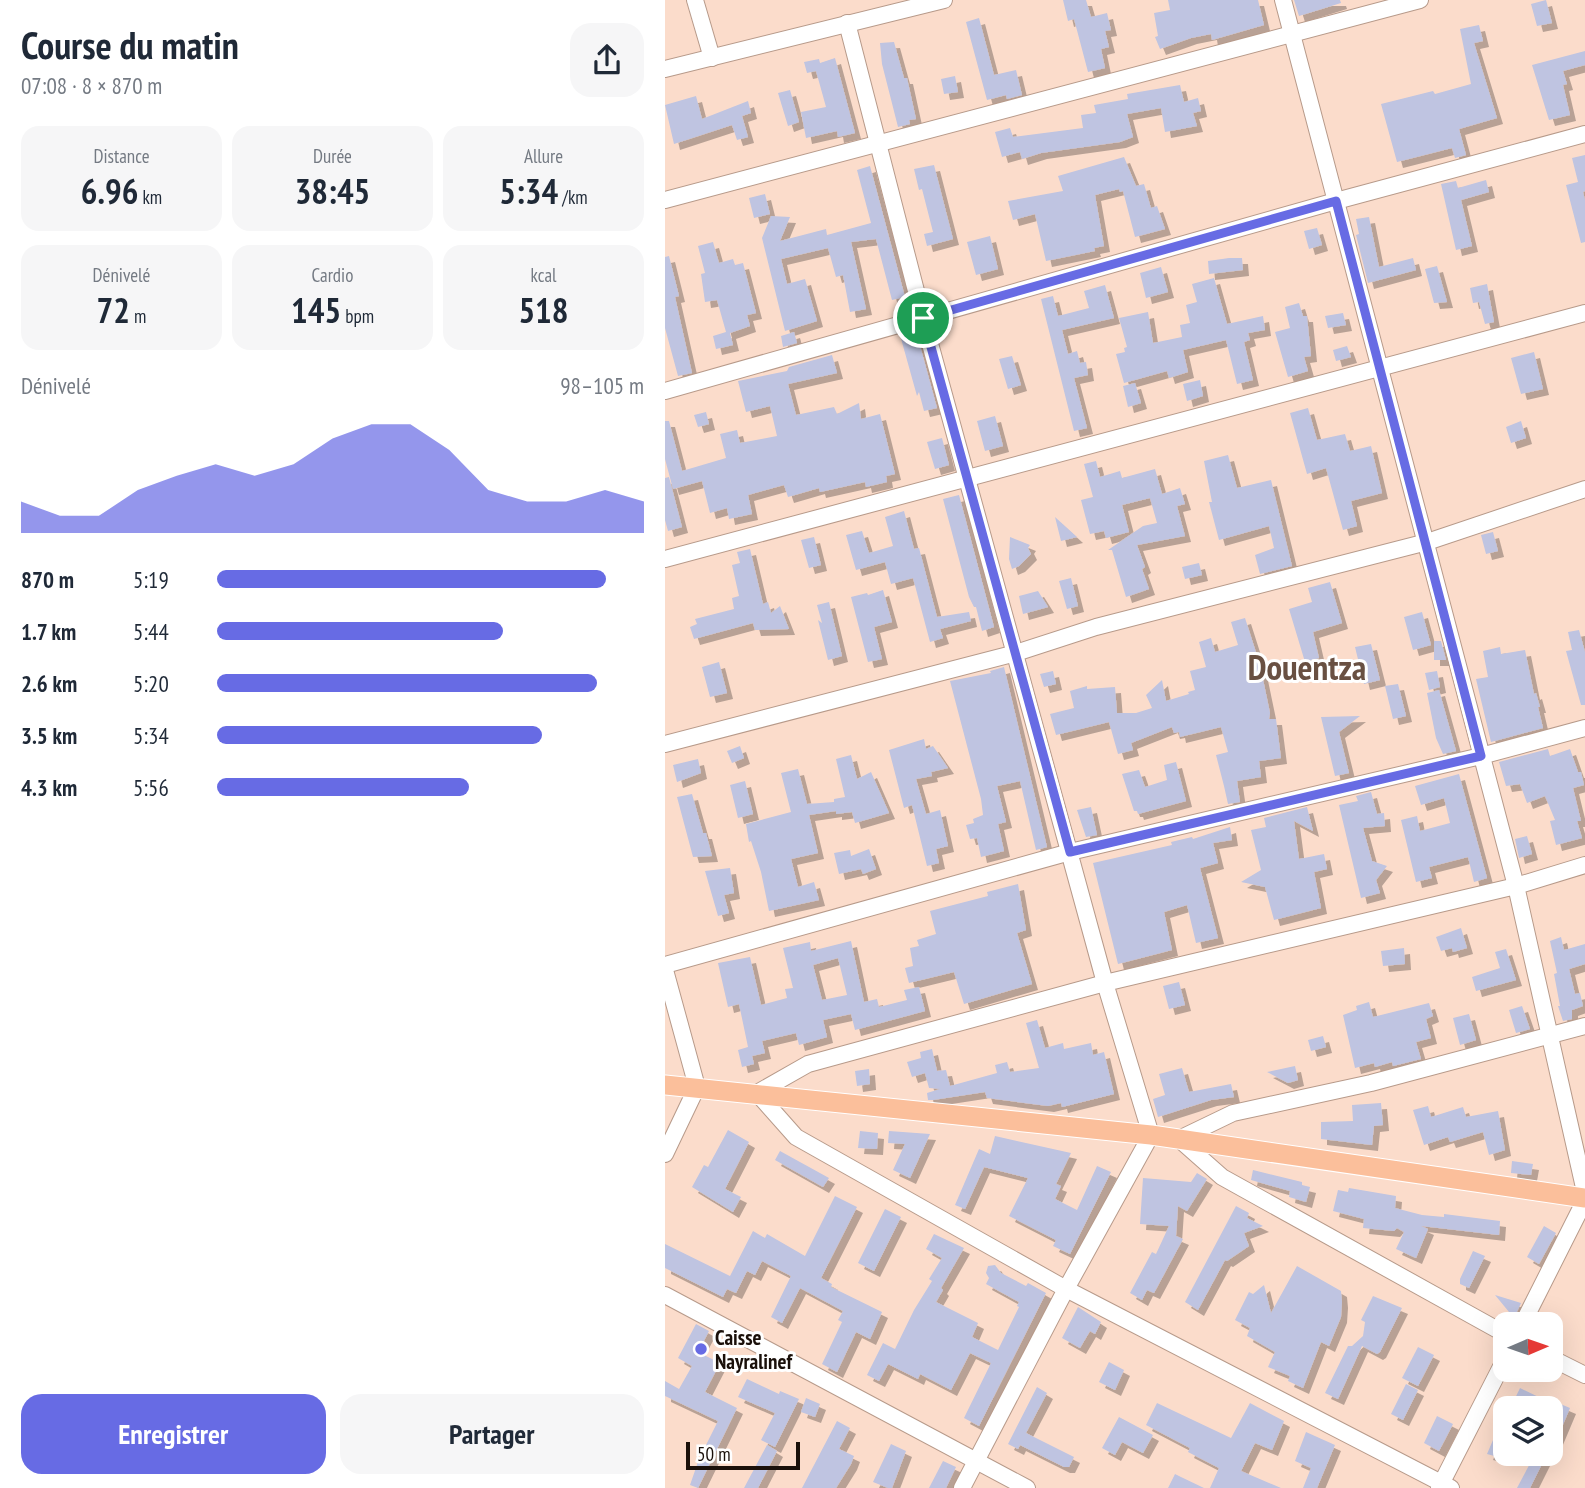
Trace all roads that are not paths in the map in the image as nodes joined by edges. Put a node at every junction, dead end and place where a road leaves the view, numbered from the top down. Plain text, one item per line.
1 (695, 0) edge
2 (944, 0) edge
3 (1283, 0) edge
4 (1420, 0) edge
5 (847, 23) junction
6 (1292, 34) junction
7 (712, 58) junction
8 (665, 69) edge
9 (1585, 134) edge
10 (879, 143) junction
11 (665, 200) edge
12 (1336, 201) junction
13 (1585, 313) edge
14 (923, 318) junction
15 (1381, 368) junction
16 (665, 391) edge
17 (968, 478) junction
18 (1585, 489) edge
19 (1427, 542) junction
20 (665, 559) edge
21 (1016, 653) junction
22 (1585, 728) edge
23 (665, 744) edge
24 (1481, 756) junction
25 (1070, 852) junction
26 (1585, 865) edge
27 (1516, 886) junction
28 (665, 967) edge
29 (1105, 983) junction
30 (1585, 1026) edge
31 (1550, 1036) junction
32 (665, 1085) edge
33 (697, 1087) junction
34 (757, 1093) junction
35 (1151, 1135) junction
36 (1179, 1139) junction
37 (665, 1154) edge
38 (1585, 1192) edge
39 (1585, 1199) edge
40 (1066, 1289) junction
41 (665, 1296) edge
42 (1528, 1312) edge
43 (1493, 1327) edge
44 (1563, 1363) edge
45 (1585, 1375) edge
46 (1494, 1382) edge
47 (976, 1462) junction
48 (1444, 1486) edge
49 (963, 1488) edge
50 (1027, 1488) edge

1 - 7 street
2 - 5 street
3 - 6 street
4 - 6 street
5 - 7 street
5 - 10 street
6 - 10 street
6 - 12 street
7 - 8 street
9 - 12 street
10 - 11 street
10 - 14 street
12 - 14 street
12 - 15 street
13 - 15 street
14 - 16 street
14 - 17 street
15 - 17 street
15 - 19 street
17 - 20 street
17 - 21 street
18 - 19 street
19 - 21 street
19 - 24 street
21 - 23 street
21 - 25 street
22 - 24 street
24 - 25 street
24 - 27 street
25 - 28 street
25 - 29 street
26 - 27 street
27 - 29 street
27 - 31 street
28 - 33 street
29 - 34 street
29 - 35 street
30 - 31 street
31 - 36 street
31 - 38 street
32 - 33 main road
33 - 34 main road
33 - 37 street
34 - 35 main road
34 - 40 street
35 - 36 main road
35 - 40 street
36 - 39 main road
36 - 43 street
39 - 42 street
40 - 47 street
40 - 48 street
41 - 47 street
44 - 45 street
46 - 48 street
47 - 49 street
47 - 50 street

